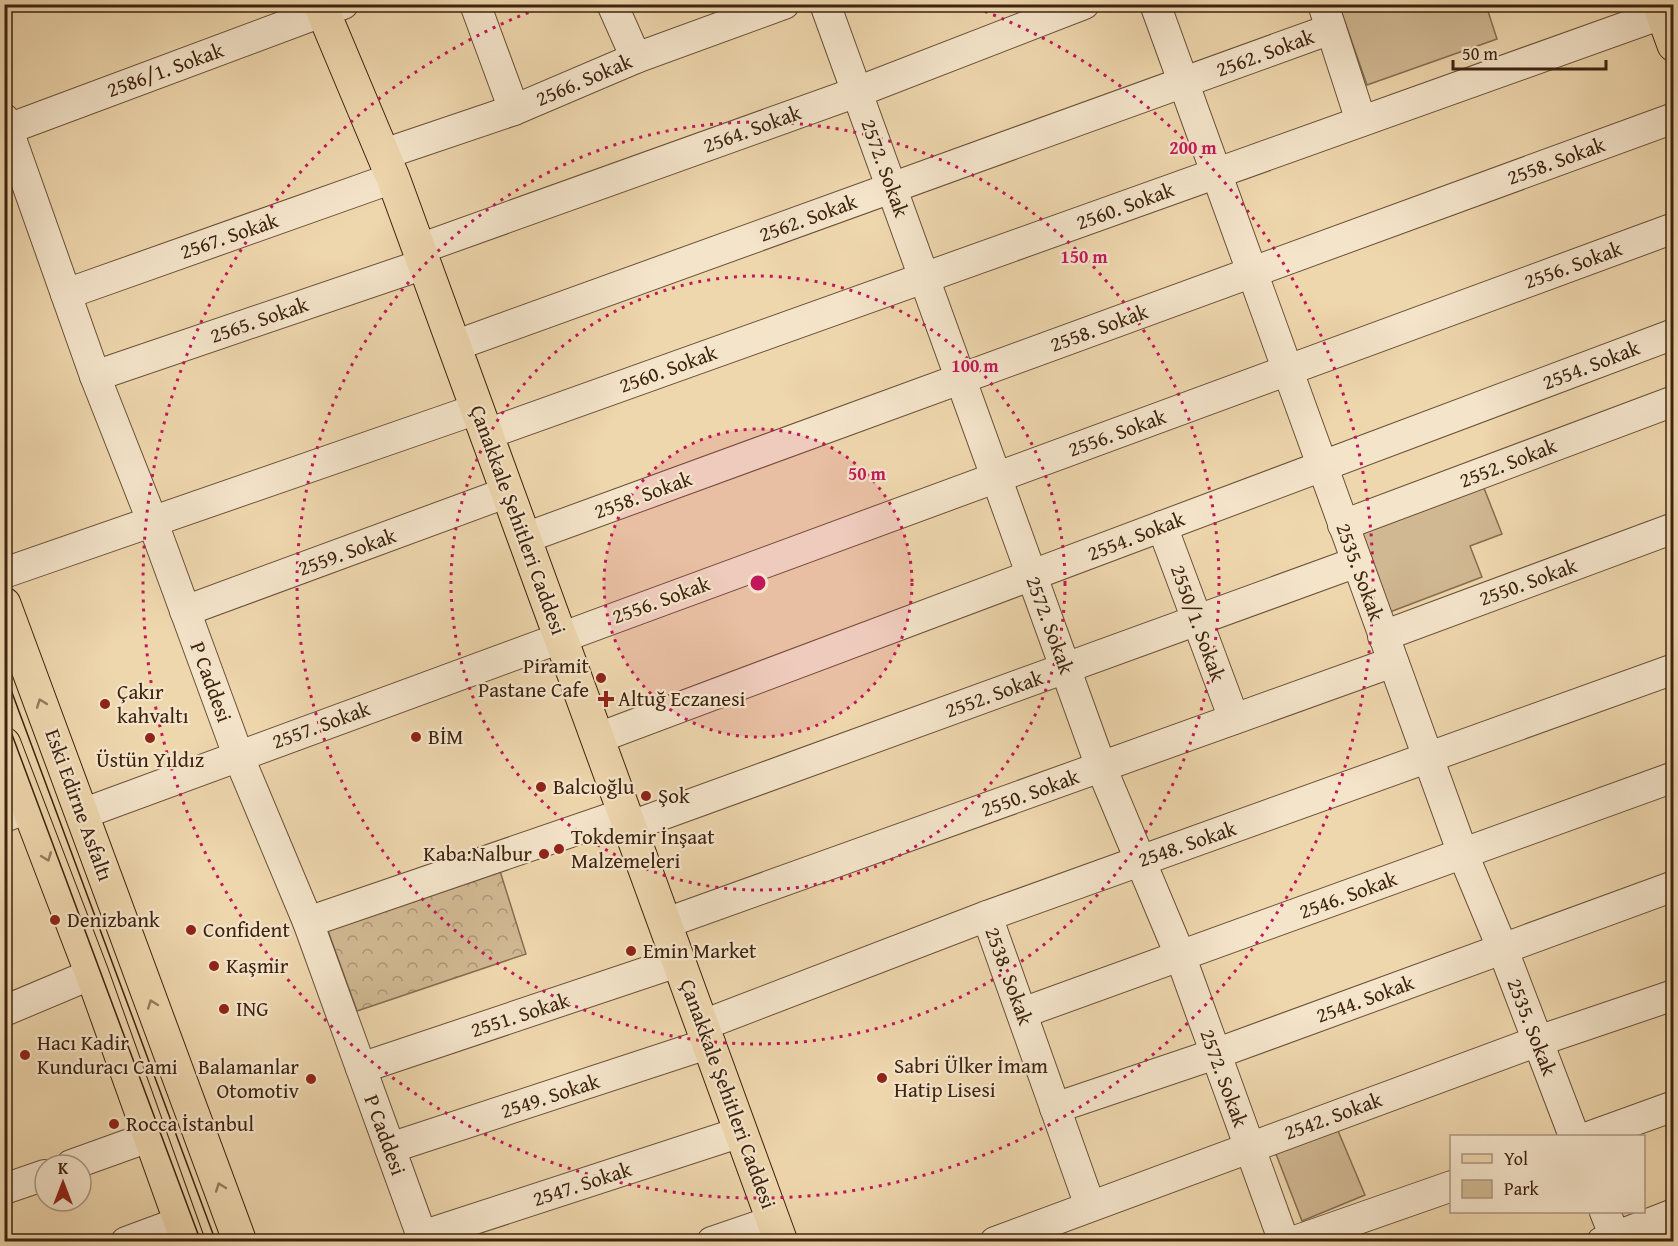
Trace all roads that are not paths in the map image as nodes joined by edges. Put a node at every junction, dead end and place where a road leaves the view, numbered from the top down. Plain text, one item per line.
1 (475, 4) edge
2 (612, 4) edge
3 (784, 4) edge
4 (825, 4) edge
5 (1084, 4) edge
6 (1155, 4) edge
7 (328, 7) edge
8 (1660, 9) edge
9 (723, 15) edge
10 (1327, 16) edge
11 (1674, 45) edge
12 (636, 58) junction
13 (1182, 83) junction
14 (857, 92) junction
15 (514, 110) junction
16 (1674, 118) edge
17 (1361, 121) junction
18 (6, 124) edge
19 (388, 166) junction
20 (1215, 174) junction
21 (892, 188) junction
22 (1674, 228) edge
23 (421, 256) junction
24 (1251, 273) junction
25 (925, 278) junction
26 (66, 294) junction
27 (1674, 334) edge
28 (454, 346) junction
29 (1287, 370) junction
30 (95, 376) junction
31 (961, 379) junction
32 (1674, 401) edge
33 (482, 422) junction
34 (1322, 466) junction
35 (997, 477) junction
36 (508, 492) junction
37 (153, 523) junction
38 (1343, 525) junction
39 (1162, 526) junction
40 (1674, 528) edge
41 (525, 538) junction
42 (1356, 562) junction
43 (4, 573) edge
44 (1032, 575) junction
45 (4, 604) edge
46 (185, 611) junction
47 (1197, 620) junction
48 (561, 637) junction
49 (1388, 649) junction
50 (1066, 668) junction
51 (1674, 669) edge
52 (1234, 719) junction
53 (598, 738) junction
54 (4, 744) edge
55 (238, 755) junction
56 (1428, 759) junction
57 (1101, 767) junction
58 (1674, 777) edge
59 (16, 813) edge
60 (82, 814) junction
61 (628, 820) junction
62 (1463, 854) junction
63 (1142, 860) junction
64 (1674, 886) edge
65 (987, 916) junction
66 (308, 922) junction
67 (666, 923) junction
68 (1503, 950) junction
69 (1180, 955) junction
70 (680, 961) junction
71 (92, 974) junction
72 (1674, 995) edge
73 (4, 1011) edge
74 (1022, 1013) junction
75 (706, 1034) junction
76 (1538, 1041) junction
77 (1215, 1054) junction
78 (361, 1068) junction
79 (1674, 1106) edge
80 (1055, 1108) junction
81 (741, 1132) junction
82 (1573, 1135) edge
83 (1596, 1135) edge
84 (149, 1137) junction
85 (1249, 1147) junction
86 (390, 1148) junction
87 (93, 1157) edge
88 (33, 1178) edge
89 (1450, 1187) edge
90 (4, 1189) edge
91 (1090, 1206) junction
92 (1674, 1214) edge
93 (777, 1231) edge
94 (184, 1232) edge
95 (1610, 1233) edge
96 (423, 1239) edge
97 (126, 1242) edge
98 (240, 1242) edge
99 (712, 1242) edge
100 (995, 1242) edge
101 (1284, 1242) edge
102 (1292, 1242) edge

1 - 15 street
2 - 12 street
3 - 9 street, 2566. Sokak
4 - 14 street, 2572. Sokak
5 - 14 street, 2564. Sokak
6 - 13 street, 2535. Sokak
7 - 18 street, 2586/1. Sokak
7 - 19 main road, Çanakkale Şehitleri Caddesi
8 - 11 main road
8 - 17 street, 2560. Sokak
9 - 12 street, 2566. Sokak
10 - 13 street, 2562. Sokak
10 - 17 street
12 - 15 street, 2566. Sokak
13 - 20 street, 2535. Sokak
13 - 21 street, 2562. Sokak
14 - 21 street, 2572. Sokak
14 - 23 street, 2564. Sokak
15 - 19 street, 2566. Sokak
16 - 24 street, 2558. Sokak
17 - 20 street, 2560. Sokak
18 - 26 street, P Caddesi
19 - 23 main road, Çanakkale Şehitleri Caddesi
19 - 26 street, 2567. Sokak
20 - 24 street, 2535. Sokak
20 - 25 street, 2560. Sokak
21 - 25 street, 2572. Sokak
21 - 28 street, 2562. Sokak
22 - 29 street, 2556. Sokak
23 - 28 main road, Çanakkale Şehitleri Caddesi
23 - 30 street, 2565. Sokak
24 - 29 street, 2535. Sokak
24 - 31 street, 2558. Sokak
25 - 31 street, 2572. Sokak
25 - 33 street, 2560. Sokak
26 - 30 street, P Caddesi
27 - 34 street, 2554. Sokak
28 - 33 main road, Çanakkale Şehitleri Caddesi
29 - 34 street, 2535. Sokak
29 - 35 street, 2556. Sokak
30 - 37 street, P Caddesi
31 - 35 street, 2572. Sokak
31 - 41 street, 2558. Sokak
32 - 38 street, 2552. Sokak
33 - 36 main road, Çanakkale Şehitleri Caddesi
33 - 37 street, 2560. Sokak
34 - 38 street, 2535. Sokak
34 - 39 street, 2554. Sokak
35 - 44 street, 2572. Sokak
35 - 48 street, 2556. Sokak
36 - 41 main road, Çanakkale Şehitleri Caddesi
36 - 46 street, 2559. Sokak
37 - 43 street, 2560. Sokak
37 - 46 street, P Caddesi
38 - 42 street, 2535. Sokak
39 - 44 street, 2554. Sokak
39 - 47 street, 2550/1. Sokak
40 - 49 street, 2550. Sokak
41 - 48 main road, Çanakkale Şehitleri Caddesi
42 - 47 street, 2552. Sokak
42 - 49 street, 2535. Sokak
44 - 50 street, 2572. Sokak
44 - 53 street, 2554. Sokak
60 -> 45 main road, Eski Edirne Asfaltı
46 - 55 street, P Caddesi
47 - 50 street, 2552. Sokak
47 - 52 street, 2550/1. Sokak
48 - 53 main road, Çanakkale Şehitleri Caddesi
48 - 55 street, 2557. Sokak
49 - 52 street, 2550. Sokak
49 - 56 street, 2535. Sokak
50 - 57 street, 2572. Sokak
50 - 61 street, 2552. Sokak
51 - 56 street, 2548. Sokak
52 - 57 street, 2550. Sokak
53 - 61 main road, Çanakkale Şehitleri Caddesi
54 - 59 main road
55 - 60 street, 2557. Sokak
55 - 66 street, P Caddesi
56 - 62 street, 2535. Sokak
56 - 63 street, 2548. Sokak
57 - 63 street, 2572. Sokak
57 - 67 street, 2550. Sokak
58 - 62 street, 2546. Sokak
59 -> 71 main road
98 -> 60 main road, Eski Edirne Asfaltı
61 - 66 street, 2552. Sokak
61 - 67 main road, Çanakkale Şehitleri Caddesi
62 - 68 street, 2535. Sokak
62 - 69 street, 2546. Sokak
63 - 65 street, 2548. Sokak
63 - 69 street, 2572. Sokak
64 - 68 street, 2544. Sokak
65 - 74 street, 2538. Sokak
65 - 75 street, 2548. Sokak
66 - 78 street, P Caddesi
67 - 70 main road, Çanakkale Şehitleri Caddesi
68 - 76 street, 2535. Sokak
68 - 77 street, 2544. Sokak
69 - 74 street, 2546. Sokak
69 - 77 street, 2572. Sokak
70 - 75 main road, Çanakkale Şehitleri Caddesi
70 - 78 street, 2551. Sokak
71 - 73 street
71 - 84 main road
72 - 76 street, 2542. Sokak
74 - 80 street, 2538. Sokak
75 - 81 main road, Çanakkale Şehitleri Caddesi
75 - 86 street, 2549. Sokak
76 - 82 street, 2535. Sokak
76 - 85 street, 2542. Sokak
77 - 80 street, 2544. Sokak
77 - 85 street, 2572. Sokak
78 - 86 street, P Caddesi
79 - 83 street
80 - 91 street, 2538. Sokak
81 - 93 main road, Çanakkale Şehitleri Caddesi
81 - 96 street, 2547. Sokak
84 - 87 street
84 - 94 main road
85 - 91 street, 2542. Sokak
85 - 101 street, 2572. Sokak
86 - 96 street, P Caddesi
88 - 90 street
89 - 102 street
91 - 100 street, 2542. Sokak
92 - 95 street
93 - 99 street
94 - 97 street

